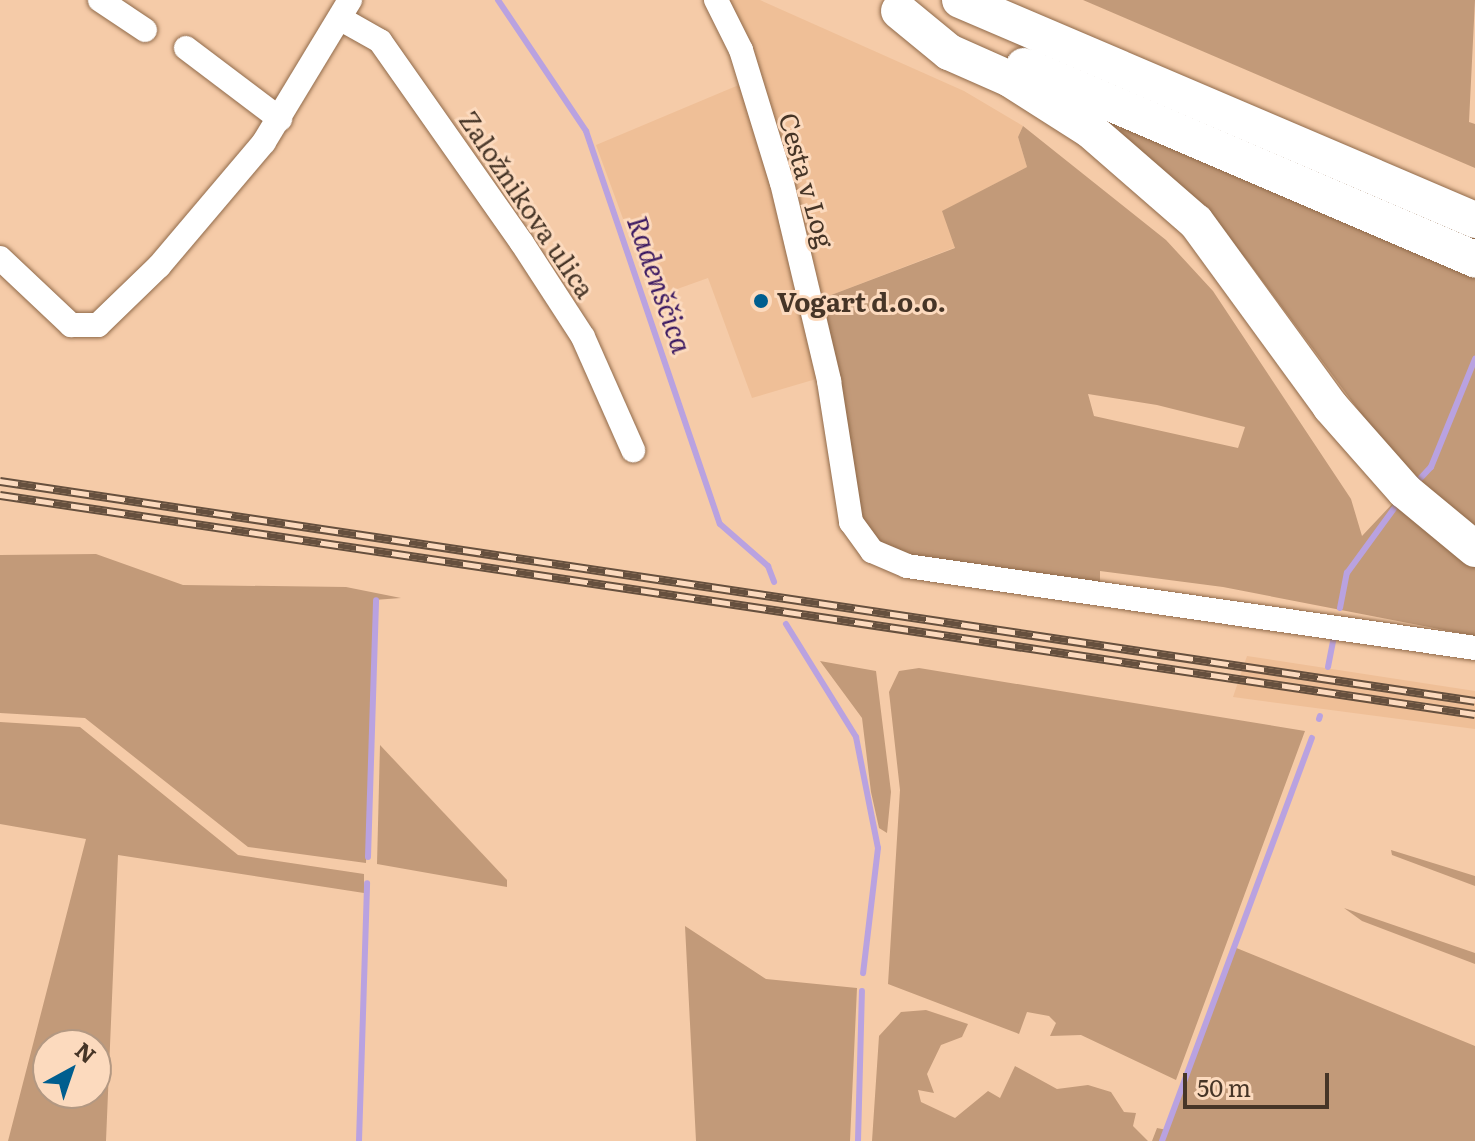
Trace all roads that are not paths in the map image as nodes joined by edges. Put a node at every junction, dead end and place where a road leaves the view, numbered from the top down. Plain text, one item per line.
1 (100, 0) edge
2 (716, 0) edge
3 (960, 0) edge
4 (887, 5) edge
5 (344, 6) edge
6 (145, 30) dead end
7 (186, 48) dead end
8 (280, 119) junction
9 (1475, 220) edge
10 (0, 258) edge
11 (1475, 259) edge
12 (633, 450) dead end
13 (1475, 549) edge
14 (1475, 648) edge

1 - 6 street
2 - 14 street, Cesta v Log
3 - 9 highway
4 - 11 highway
4 - 13 highway
5 - 8 street, Založnikova ulica
5 - 12 street, Založnikova ulica
7 - 8 street
8 - 10 street, Založnikova ulica

